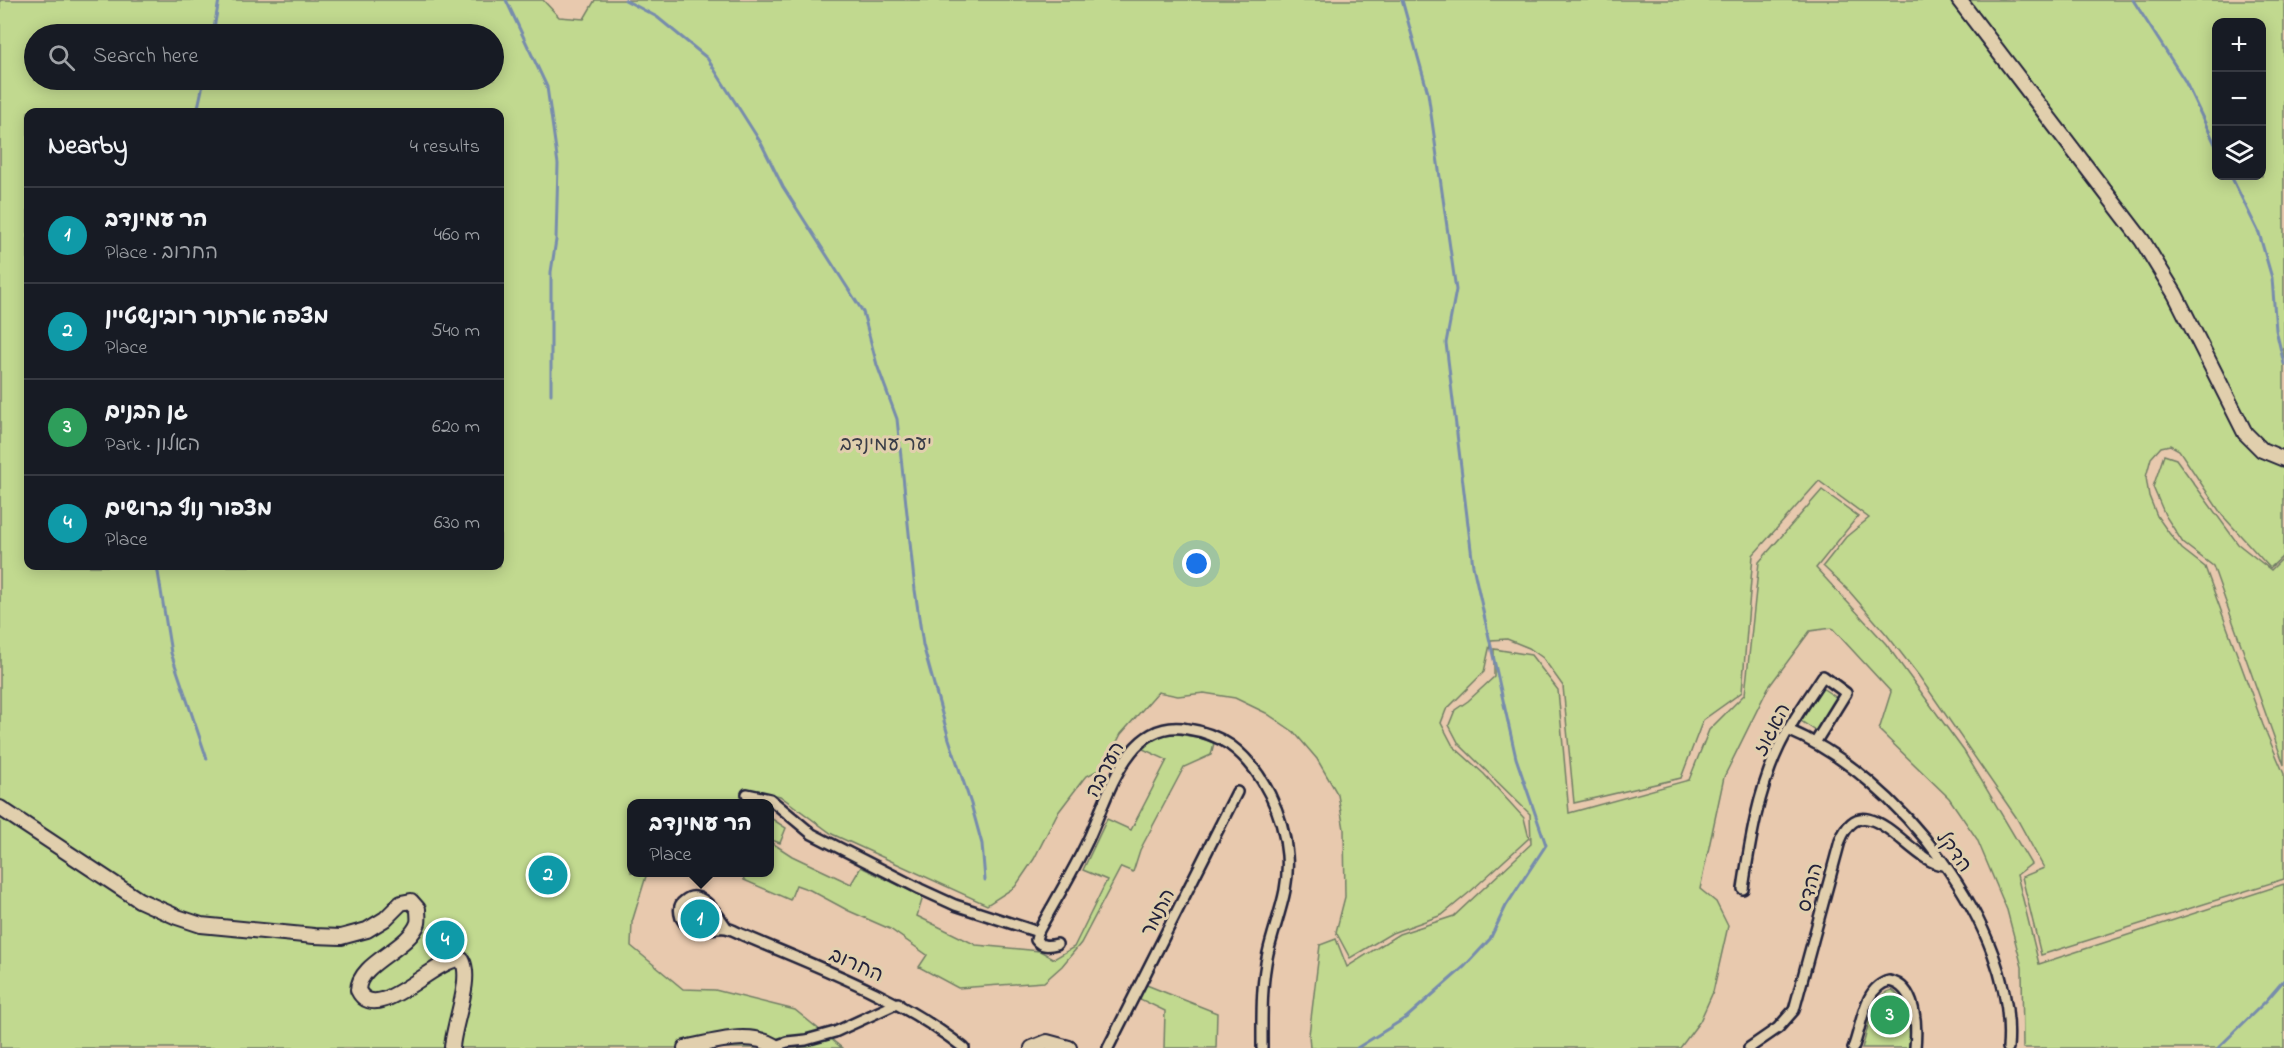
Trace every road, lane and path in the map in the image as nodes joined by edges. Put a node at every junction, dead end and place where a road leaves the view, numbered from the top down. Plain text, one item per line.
1 (1959, 0) edge
2 (2284, 459) edge
3 (1788, 730) junction
4 (1815, 743) junction
5 (1238, 792) dead end
6 (747, 795) dead end
7 (770, 799) edge
8 (774, 802) edge
9 (0, 808) edge
10 (1944, 865) junction
11 (1743, 889) dead end
12 (727, 928) junction
13 (1038, 932) junction
14 (1057, 944) dead end
15 (898, 1004) junction
16 (776, 1047) edge
17 (452, 1048) edge
18 (685, 1048) edge
19 (964, 1048) edge
20 (1032, 1048) edge
21 (1069, 1048) edge
22 (1108, 1048) edge
23 (1262, 1048) edge
24 (1749, 1048) edge
25 (1853, 1048) edge
26 (1915, 1048) edge
27 (2008, 1048) edge

1 - 2 street
3 - 4 street, הדקל
3 - 4 street, האגוז
3 - 11 street, האגוז
4 - 10 street, הדקל
5 - 22 street, התמר
6 - 7 street
8 - 13 street
9 - 17 street
10 - 24 street, ההדס
10 - 27 street, הדקל
12 - 12 street, החרוב
12 - 15 street, החרוב
13 - 14 street
13 - 23 street, הערבה
15 - 16 street
15 - 19 street, החרוב
16 - 18 street
20 - 21 street
25 - 26 street

